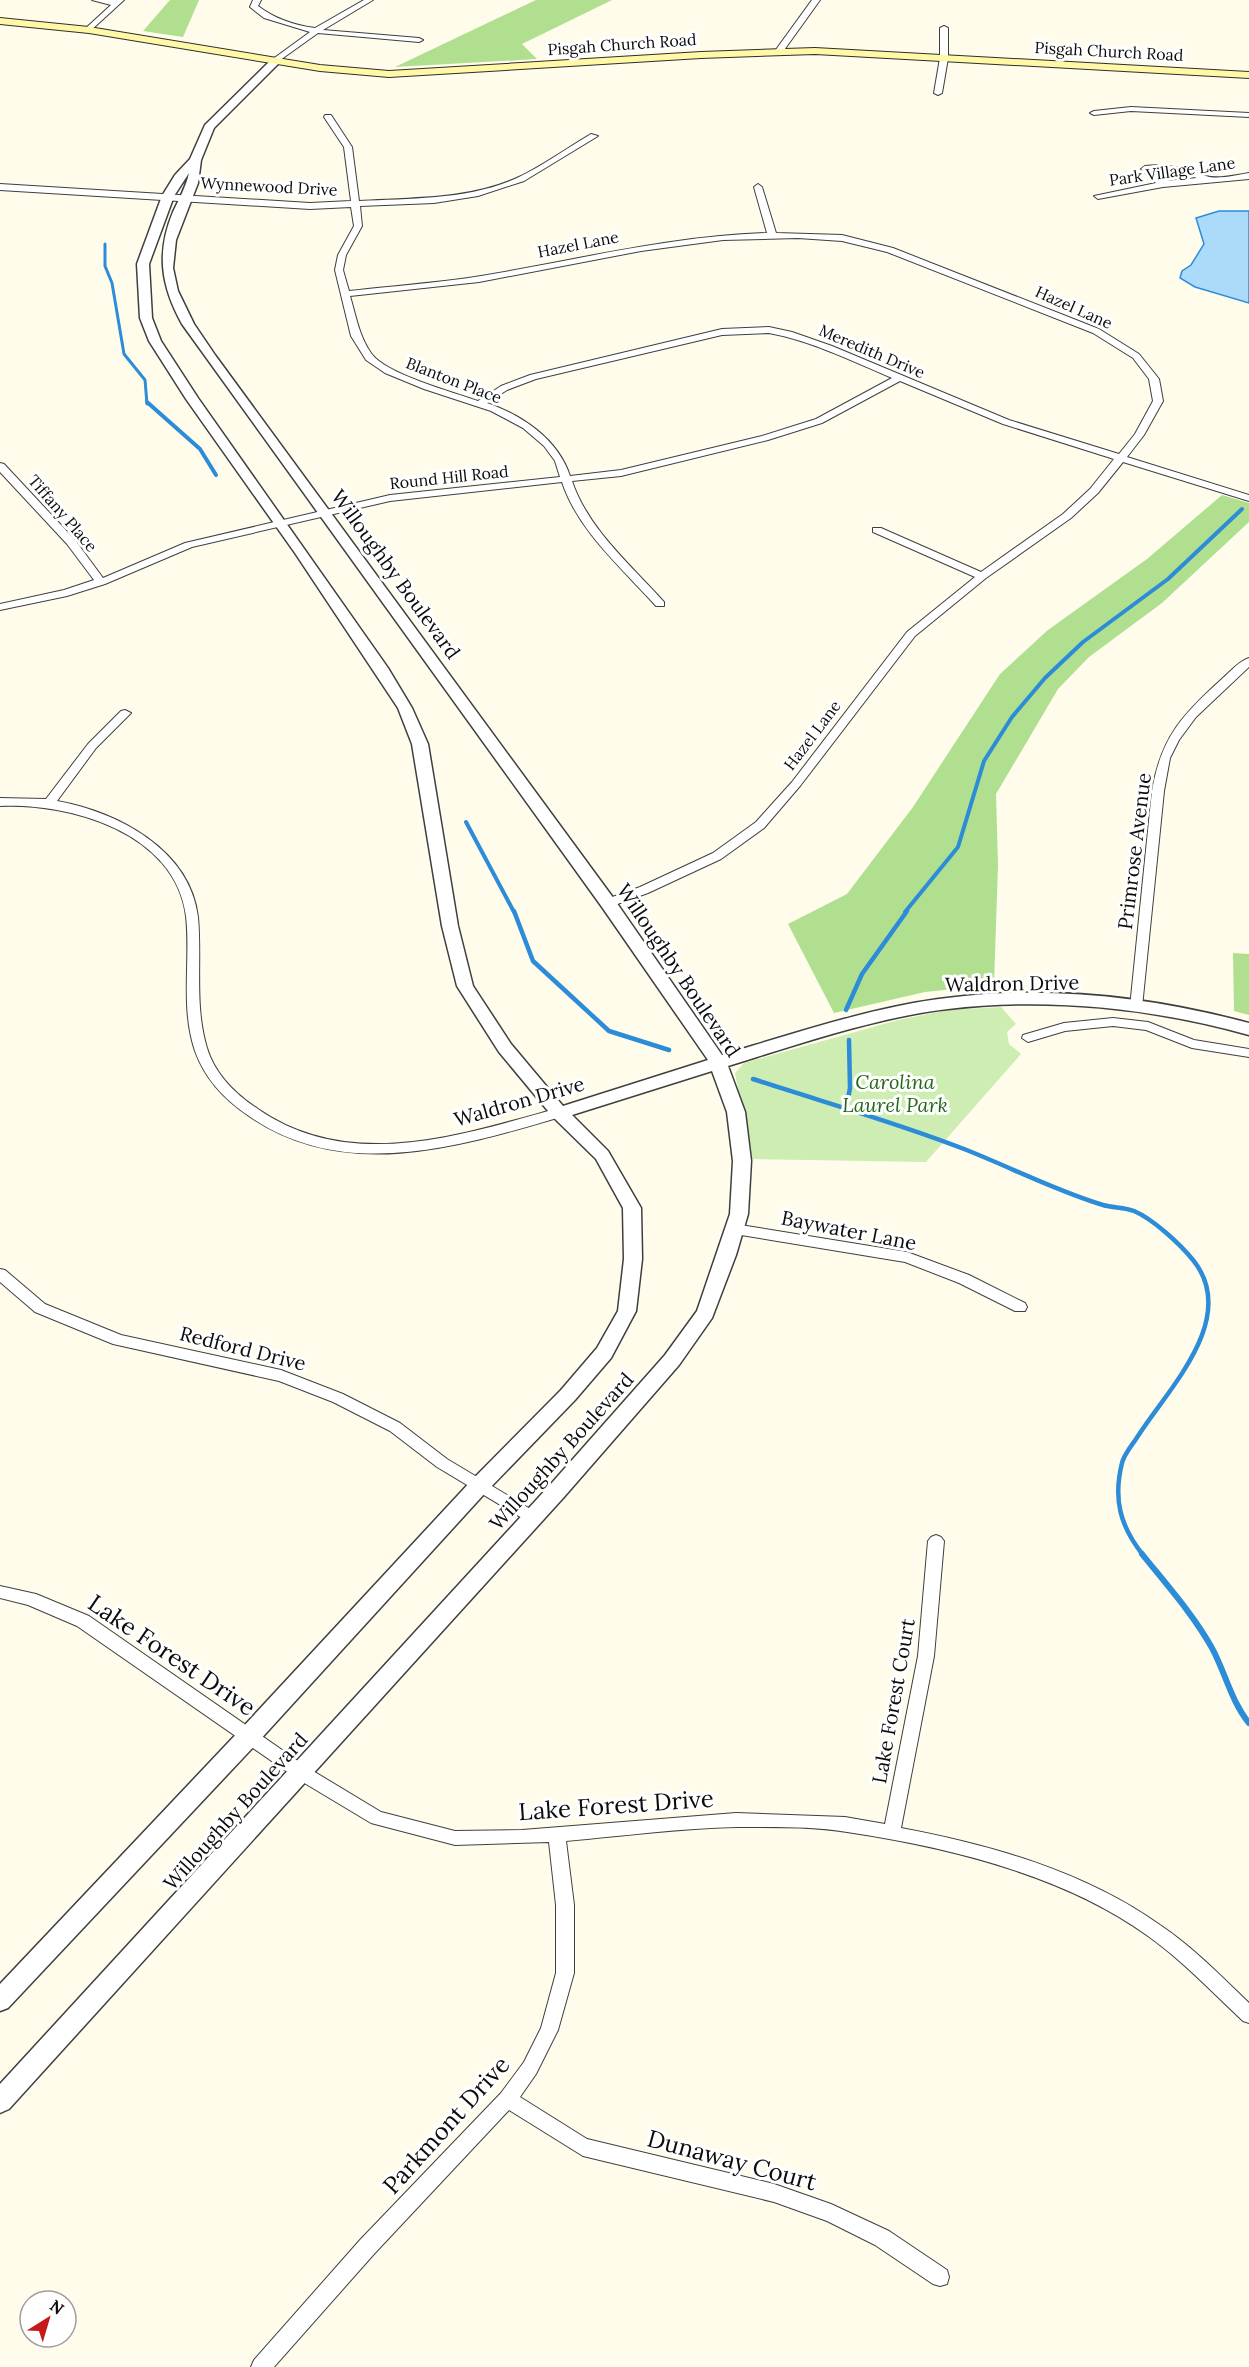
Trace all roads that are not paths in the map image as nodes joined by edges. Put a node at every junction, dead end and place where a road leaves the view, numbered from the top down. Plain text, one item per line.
1 (96, 0) edge
2 (257, 0) edge
3 (369, 0) edge
4 (816, 0) edge
5 (118, 2) edge
6 (0, 21) edge
7 (944, 28) dead end
8 (89, 30) junction
9 (317, 30) junction
10 (419, 40) dead end
11 (778, 51) junction
12 (944, 58) junction
13 (276, 61) junction
14 (1249, 75) edge
15 (938, 93) dead end
16 (1094, 113) dead end
17 (1249, 115) edge
18 (328, 117) dead end
19 (594, 136) dead end
20 (1249, 176) edge
21 (1206, 181) junction
22 (1163, 184) junction
23 (758, 187) dead end
24 (0, 188) edge
25 (1098, 196) dead end
26 (177, 197) junction
27 (354, 205) junction
28 (772, 235) junction
29 (345, 294) junction
30 (898, 378) junction
31 (479, 404) junction
32 (1120, 458) junction
33 (0, 466) edge
34 (566, 481) junction
35 (1249, 498) edge
36 (325, 513) junction
37 (280, 523) junction
38 (877, 530) dead end
39 (982, 576) junction
40 (101, 582) junction
41 (660, 604) dead end
42 (0, 607) edge
43 (1249, 661) edge
44 (125, 713) dead end
45 (0, 802) edge
46 (49, 804) junction
47 (608, 903) junction
48 (1136, 1007) junction
49 (1249, 1029) edge
50 (1028, 1038) dead end
51 (1249, 1053) edge
52 (718, 1062) junction
53 (559, 1113) junction
54 (734, 1229) junction
55 (0, 1274) edge
56 (1020, 1307) dead end
57 (479, 1486) junction
58 (532, 1516) junction
59 (936, 1541) dead end
60 (0, 1593) edge
61 (250, 1735) junction
62 (302, 1773) junction
63 (892, 1832) junction
64 (557, 1835) junction
65 (0, 2000) edge
66 (1249, 2015) edge
67 (507, 2099) junction
68 (0, 2101) edge
69 (940, 2277) dead end
70 (261, 2367) edge

1 - 5 street
2 - 9 street
3 - 9 street
4 - 11 street
5 - 8 street
6 - 8 main road, Pisgah Church Road
7 - 12 street
8 - 13 main road, Pisgah Church Road
9 - 10 street
9 - 13 street
11 - 12 main road, Pisgah Church Road
11 - 13 main road, Pisgah Church Road
12 - 14 main road, Pisgah Church Road
12 - 15 street
13 - 26 street, Willoughby Boulevard
16 - 17 street
18 - 27 street, Blanton Place
19 - 27 street, Wynnewood Drive
20 - 21 street, Park Village Lane
21 - 22 street, Park Village Lane
21 - 22 street
22 - 25 street, Park Village Lane
23 - 28 street
24 - 26 street, Wynnewood Drive
26 - 27 street, Wynnewood Drive
26 - 36 street, Willoughby Boulevard
26 - 37 street, Willoughby Boulevard
27 - 29 street, Blanton Place
28 - 29 street, Hazel Lane
28 - 32 street, Hazel Lane
29 - 31 street, Blanton Place
30 - 31 street, Meredith Drive
30 - 32 street, Meredith Drive
30 - 34 street, Round Hill Road
31 - 34 street, Blanton Place
32 - 35 street, Meredith Drive
32 - 39 street, Hazel Lane
33 - 40 street, Tiffany Place
34 - 36 street, Round Hill Road
34 - 41 street, Blanton Place
36 - 37 street, Round Hill Road
36 - 47 street, Willoughby Boulevard
37 - 40 street, Round Hill Road
37 - 53 street, Willoughby Boulevard
38 - 39 street
39 - 47 street, Hazel Lane
40 - 42 street, Round Hill Road
43 - 48 street, Primrose Avenue
44 - 46 street
45 - 46 street, Waldron Drive
46 - 53 street, Waldron Drive
47 - 52 street, Willoughby Boulevard
48 - 49 street, Waldron Drive
48 - 52 street, Waldron Drive
50 - 51 street
52 - 53 street, Waldron Drive
52 - 54 street, Willoughby Boulevard
53 - 57 street, Willoughby Boulevard
54 - 56 street, Baywater Lane
54 - 58 street, Willoughby Boulevard
55 - 57 street, Redford Drive
57 - 58 street, Redford Drive
57 - 61 street, Willoughby Boulevard
58 - 62 street, Willoughby Boulevard
59 - 63 street, Lake Forest Court
60 - 61 street, Lake Forest Drive
61 - 62 street, Lake Forest Drive
61 - 65 street, Willoughby Boulevard
62 - 64 street, Lake Forest Drive
62 - 68 street, Willoughby Boulevard
63 - 64 street, Lake Forest Drive
63 - 66 street, Lake Forest Drive
64 - 67 street, Parkmont Drive
67 - 69 street, Dunaway Court
67 - 70 street, Parkmont Drive

